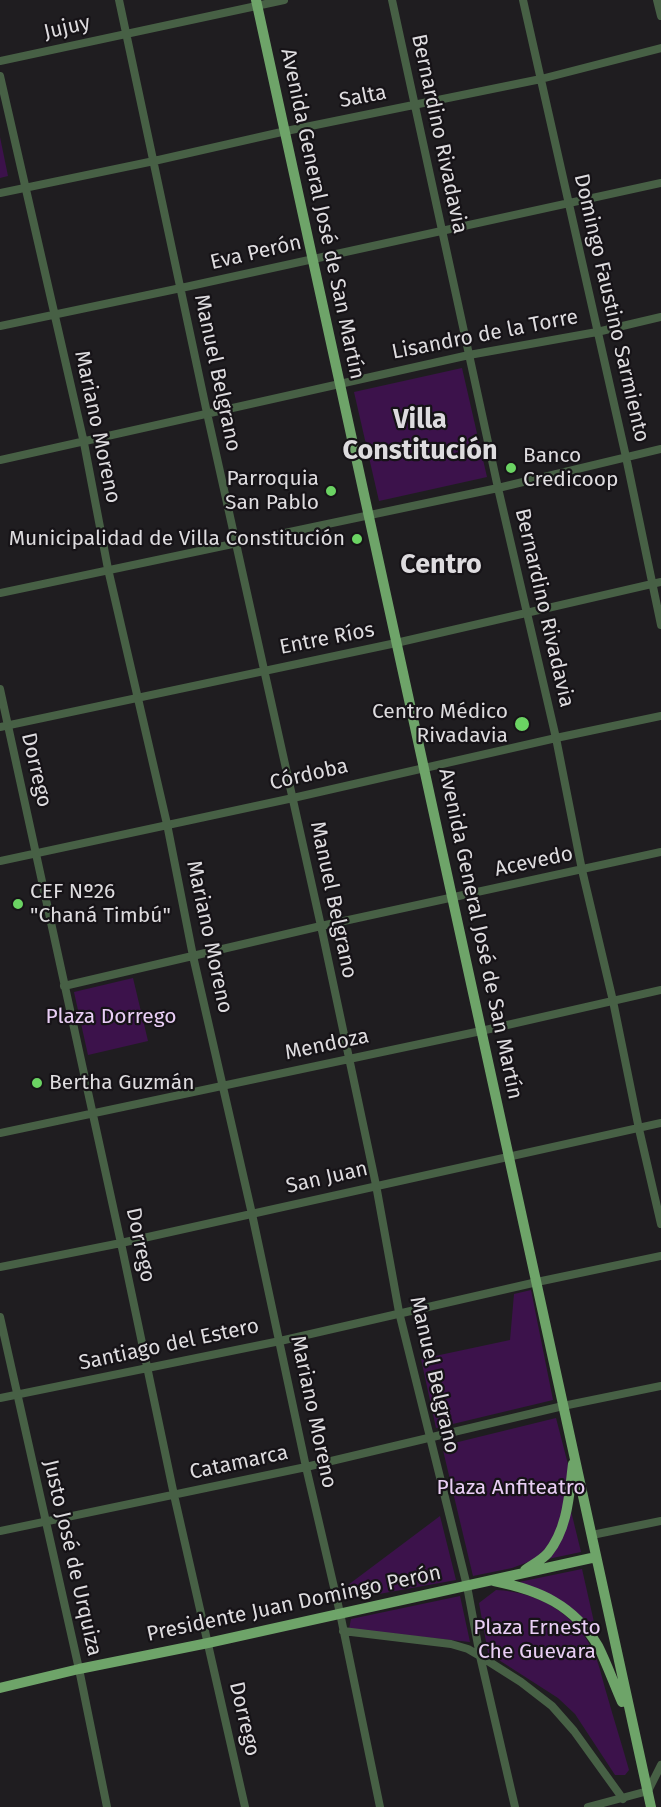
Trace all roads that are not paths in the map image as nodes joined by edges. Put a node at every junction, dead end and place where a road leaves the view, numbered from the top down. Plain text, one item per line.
1 (119, 0) edge
2 (284, 0) edge
3 (392, 0) edge
4 (523, 0) edge
5 (657, 0) edge
6 (256, 3) edge
7 (661, 16) edge
8 (126, 33) junction
9 (661, 48) edge
10 (0, 62) edge
11 (0, 76) edge
12 (541, 79) junction
13 (414, 105) junction
14 (285, 131) junction
15 (154, 161) junction
16 (661, 183) edge
17 (25, 188) junction
18 (0, 193) edge
19 (568, 202) junction
20 (442, 231) junction
21 (313, 259) junction
22 (181, 288) junction
23 (54, 314) junction
24 (661, 317) edge
25 (0, 326) edge
26 (597, 332) junction
27 (469, 355) junction
28 (338, 384) junction
29 (207, 413) junction
30 (84, 442) junction
31 (661, 449) edge
32 (626, 457) junction
33 (0, 460) edge
34 (498, 488) junction
35 (368, 515) junction
36 (236, 543) junction
37 (108, 569) junction
38 (657, 583) edge
39 (0, 592) edge
40 (527, 613) junction
41 (661, 625) edge
42 (396, 643) junction
43 (264, 670) junction
44 (0, 689) edge
45 (138, 698) junction
46 (661, 716) edge
47 (4, 726) edge
48 (556, 738) junction
49 (424, 768) junction
50 (293, 798) junction
51 (167, 824) junction
52 (661, 852) edge
53 (36, 853) junction
54 (0, 861) edge
55 (582, 870) junction
56 (451, 899) junction
57 (321, 926) junction
58 (193, 956) junction
59 (64, 986) junction
60 (661, 990) edge
61 (613, 1001) junction
62 (481, 1031) junction
63 (349, 1059) junction
64 (223, 1086) junction
65 (93, 1114) junction
66 (661, 1124) edge
67 (639, 1129) junction
68 (0, 1133) edge
69 (509, 1156) junction
70 (376, 1185) junction
71 (252, 1214) junction
72 (661, 1224) edge
73 (121, 1243) junction
74 (661, 1256) edge
75 (0, 1267) edge
76 (537, 1282) junction
77 (399, 1312) junction
78 (0, 1317) edge
79 (280, 1341) junction
80 (147, 1368) junction
81 (661, 1386) edge
82 (17, 1394) junction
83 (0, 1398) edge
84 (563, 1406) junction
85 (430, 1438) junction
86 (575, 1455) junction
87 (306, 1467) junction
88 (174, 1495) junction
89 (45, 1521) junction
90 (661, 1521) edge
91 (0, 1531) edge
92 (592, 1535) junction
93 (596, 1557) junction
94 (519, 1574) junction
95 (491, 1580) junction
96 (467, 1586) junction
97 (340, 1613) junction
98 (344, 1632) junction
99 (208, 1643) junction
100 (480, 1656) junction
101 (79, 1669) junction
102 (0, 1688) edge
103 (632, 1726) junction
104 (661, 1766) edge
105 (648, 1791) junction
106 (623, 1799) junction
107 (107, 1807) edge
108 (245, 1807) edge
109 (380, 1807) edge
110 (515, 1807) edge
111 (588, 1807) edge
112 (651, 1807) edge

1 - 8 street, Manuel Belgrano
2 - 6 street, Jujuy
3 - 13 street, Bernardino Rivadavia
4 - 12 street, Domingo Faustino Sarmiento
5 - 7 street
6 - 8 street, Jujuy
6 - 14 main road, Avenida General José de San Martín
8 - 10 street, Jujuy
8 - 15 street, Manuel Belgrano
9 - 12 street, Salta
11 - 17 street, Mariano Moreno
12 - 13 street, Salta
12 - 19 street, Domingo Faustino Sarmiento
13 - 14 street, Salta
13 - 20 street, Bernardino Rivadavia
14 - 15 street, Salta
14 - 21 main road, Avenida General José de San Martín
15 - 17 street, Salta
15 - 22 street, Manuel Belgrano
16 - 19 street, Eva Perón
17 - 18 street, Salta
17 - 23 street, Mariano Moreno
19 - 20 street, Eva Perón
19 - 26 street, Domingo Faustino Sarmiento
20 - 21 street, Eva Perón
20 - 27 street, Bernardino Rivadavia
21 - 22 street, Eva Perón
21 - 28 main road, Avenida General José de San Martín
22 - 23 street, Eva Perón
22 - 29 street, Manuel Belgrano
23 - 25 street, Eva Perón
23 - 30 street, Mariano Moreno
24 - 26 street, Lisandro de la Torre
26 - 27 street, Lisandro de la Torre
26 - 32 street, Domingo Faustino Sarmiento
27 - 28 street, Lisandro de la Torre
27 - 34 street, Bernardino Rivadavia
28 - 29 street, Lisandro de la Torre
28 - 35 main road, Avenida General José de San Martín
29 - 30 street, Lisandro de la Torre
29 - 36 street, Manuel Belgrano
30 - 33 street, Lisandro de la Torre
30 - 37 street, Mariano Moreno
31 - 32 street
32 - 34 street
32 - 38 street, Domingo Faustino Sarmiento
34 - 35 street
34 - 40 street, Bernardino Rivadavia
35 - 36 street
35 - 42 main road, Avenida General José de San Martín
36 - 37 street
36 - 43 street, Manuel Belgrano
37 - 39 street
37 - 45 street, Mariano Moreno
38 - 40 street, Entre Ríos
38 - 41 street, Domingo Faustino Sarmiento
40 - 42 street, Entre Ríos
40 - 48 street, Bernardino Rivadavia
42 - 43 street, Entre Ríos
42 - 49 main road, Avenida General José de San Martín
43 - 45 street, Entre Ríos
43 - 50 street, Manuel Belgrano
44 - 47 street, Dorrego
45 - 47 street, Entre Ríos
45 - 51 street, Mariano Moreno
46 - 48 street, Córdoba
47 - 53 street, Dorrego
48 - 49 street, Córdoba
48 - 55 street, Bernardino Rivadavia
49 - 50 street, Córdoba
49 - 56 main road, Avenida General José de San Martín
50 - 51 street, Córdoba
50 - 57 street, Manuel Belgrano
51 - 53 street, Córdoba
51 - 58 street, Mariano Moreno
52 - 55 street, Acevedo
53 - 54 street, Córdoba
53 - 59 street, Dorrego
55 - 56 street, Acevedo
55 - 61 street, Bernardino Rivadavia
56 - 57 street, Acevedo
56 - 62 main road, Avenida General José de San Martín
57 - 58 street, Acevedo
57 - 63 street, Manuel Belgrano
58 - 59 street, Acevedo
58 - 64 street, Mariano Moreno
59 - 65 street, Dorrego
60 - 61 street, Mendoza
61 - 62 street, Mendoza
61 - 67 street, Bernardino Rivadavia
62 - 63 street, Mendoza
62 - 69 main road, Avenida General José de San Martín
63 - 64 street, Mendoza
63 - 70 street, Manuel Belgrano
64 - 65 street, Mendoza
64 - 71 street, Mariano Moreno
65 - 68 street, Mendoza
65 - 73 street, Dorrego
66 - 67 street, San Juan
67 - 69 street, San Juan
67 - 72 street, Bernardino Rivadavia
69 - 70 street, San Juan
69 - 76 main road, Avenida General José de San Martín
70 - 71 street, San Juan
70 - 77 street, Manuel Belgrano
71 - 73 street, San Juan
71 - 79 street, Mariano Moreno
73 - 75 street, San Juan
73 - 80 street, Dorrego
74 - 76 street, Santiago del Estero
76 - 77 street, Santiago del Estero
76 - 84 main road, Avenida General José de San Martín
77 - 79 street, Santiago del Estero
77 - 85 street, Manuel Belgrano
78 - 82 street, Justo José de Urquiza
79 - 80 street, Santiago del Estero
79 - 87 street, Mariano Moreno
80 - 82 street, Santiago del Estero
80 - 88 street, Dorrego
81 - 84 street, Catamarca
82 - 83 street, Santiago del Estero
82 - 89 street, Justo José de Urquiza
84 - 85 street, Catamarca
84 - 86 main road, Avenida General José de San Martín
85 - 87 street, Catamarca
85 - 96 street, Manuel Belgrano
86 - 92 main road, Avenida General José de San Martín
86 - 94 main road
87 - 88 street, Catamarca
87 - 97 street, Mariano Moreno
88 - 89 street, Catamarca
88 - 99 street, Dorrego
89 - 91 street, Catamarca
89 - 101 street, Justo José de Urquiza
90 - 92 street
92 - 93 main road, Avenida General José de San Martín
93 - 94 main road, Presidente Juan Domingo Perón
93 - 103 main road, Avenida General José de San Martín
94 - 95 main road, Presidente Juan Domingo Perón
95 - 96 main road, Presidente Juan Domingo Perón
95 - 103 main road
96 - 97 main road, Presidente Juan Domingo Perón
96 - 100 street, Manuel Belgrano
97 - 98 street, Mariano Moreno
97 - 99 main road, Presidente Juan Domingo Perón
98 - 100 street
98 - 109 street, Mariano Moreno
99 - 101 main road, Presidente Juan Domingo Perón
99 - 108 street, Dorrego
100 - 106 street
100 - 110 street, Manuel Belgrano
101 - 102 main road, Presidente Juan Domingo Perón
101 - 107 street, Justo José de Urquiza
103 - 105 main road, Avenida General José de San Martín
104 - 105 street
105 - 106 street
105 - 112 main road, Avenida General José de San Martín
106 - 111 street

